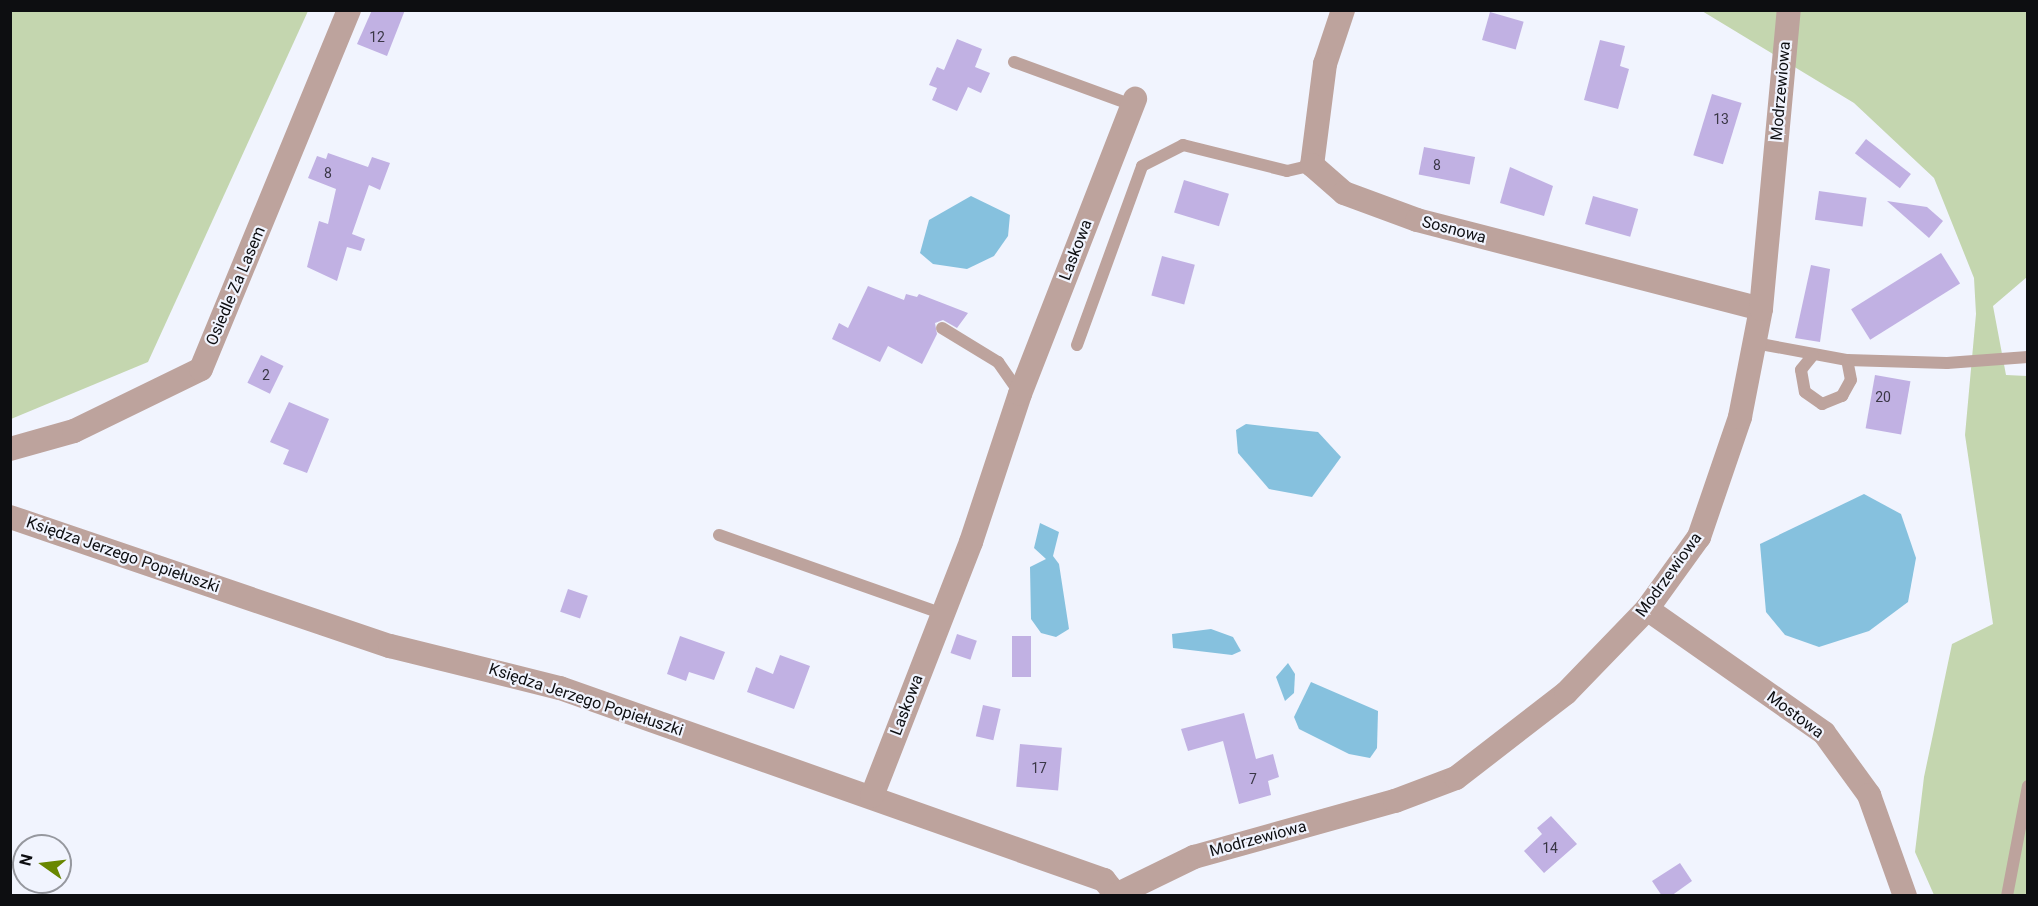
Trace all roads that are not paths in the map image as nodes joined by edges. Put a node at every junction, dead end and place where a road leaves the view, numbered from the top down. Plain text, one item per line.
1 (349, 10) edge
2 (1343, 10) edge
3 (1789, 10) edge
4 (1014, 62) dead end
5 (1134, 102) joint
6 (1312, 165) junction
7 (1761, 309) junction
8 (942, 328) dead end
9 (1755, 343) junction
10 (1077, 345) dead end
11 (1814, 355) junction
12 (2028, 357) edge
13 (1847, 360) junction
14 (1020, 394) junction
15 (10, 450) edge
16 (10, 517) edge
17 (719, 535) dead end
18 (1647, 609) junction
19 (943, 614) junction
20 (2028, 786) edge
21 (872, 796) junction
22 (1116, 896) edge
23 (1905, 896) edge
24 (2007, 896) edge

1 - 15 street, Osiedle Za Lasem
2 - 6 street
3 - 7 street, Modrzewiowa
4 - 5 lane, Laskowa
5 - 14 street, Laskowa
6 - 7 street, Sosnowa
6 - 10 lane
7 - 9 street, Modrzewiowa
8 - 14 lane
9 - 11 lane
9 - 18 street, Modrzewiowa
11 - 13 lane
11 - 13 lane
12 - 13 lane
14 - 19 street, Laskowa
16 - 21 street, Księdza Jerzego Popiełuszki
17 - 19 lane
18 - 22 street, Modrzewiowa
18 - 23 street, Mostowa
19 - 21 street, Laskowa
20 - 24 lane
21 - 22 street, Księdza Jerzego Popiełuszki

